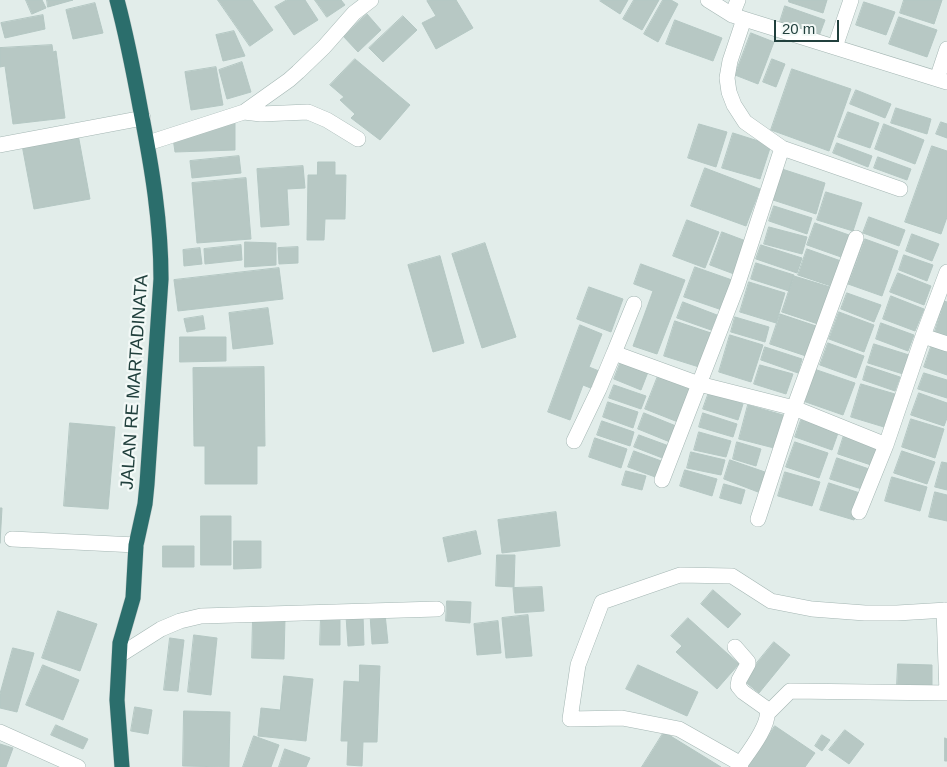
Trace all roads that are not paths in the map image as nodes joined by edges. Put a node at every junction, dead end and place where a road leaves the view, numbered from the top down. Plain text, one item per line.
1 (117, 0) edge
2 (371, 0) edge
3 (708, 0) edge
4 (738, 0) edge
5 (851, 0) edge
6 (738, 17) junction
7 (835, 47) junction
8 (947, 49) edge
9 (942, 81) edge
10 (244, 112) junction
11 (142, 118) junction
12 (358, 139) dead end
13 (148, 143) junction
14 (0, 146) edge
15 (782, 148) junction
16 (900, 189) dead end
17 (856, 238) dead end
18 (947, 272) edge
19 (634, 304) dead end
20 (923, 336) junction
21 (947, 344) edge
22 (614, 353) junction
23 (699, 384) junction
24 (794, 408) junction
25 (574, 441) dead end
26 (886, 445) junction
27 (662, 480) dead end
28 (859, 512) dead end
29 (758, 519) dead end
30 (12, 539) dead end
31 (136, 545) junction
32 (437, 609) dead end
33 (946, 610) edge
34 (735, 647) dead end
35 (120, 649) junction
36 (947, 663) edge
37 (768, 713) junction
38 (0, 732) edge
39 (739, 765) edge
40 (78, 767) edge
41 (122, 767) edge

1 - 11 highway, JALAN RE MARTADINATA
2 - 10 street
3 - 6 street
4 - 6 street
5 - 7 street
6 - 7 street
6 - 15 street
7 - 9 street
8 - 9 street
10 - 12 street
10 - 13 street
11 - 13 highway, JALAN RE MARTADINATA
11 - 14 street
13 - 31 highway, JALAN RE MARTADINATA
15 - 16 street
15 - 23 street
17 - 24 street
18 - 20 street
19 - 22 street
20 - 21 street
20 - 26 street
22 - 23 street
22 - 25 street
23 - 24 street
23 - 27 street
24 - 26 street
24 - 29 street
26 - 28 street
30 - 31 street
31 - 35 highway, JALAN RE MARTADINATA
32 - 35 street
33 - 36 street
33 - 39 street
34 - 37 street
35 - 41 highway, JALAN RE MARTADINATA
36 - 37 street
37 - 39 street
38 - 40 street

